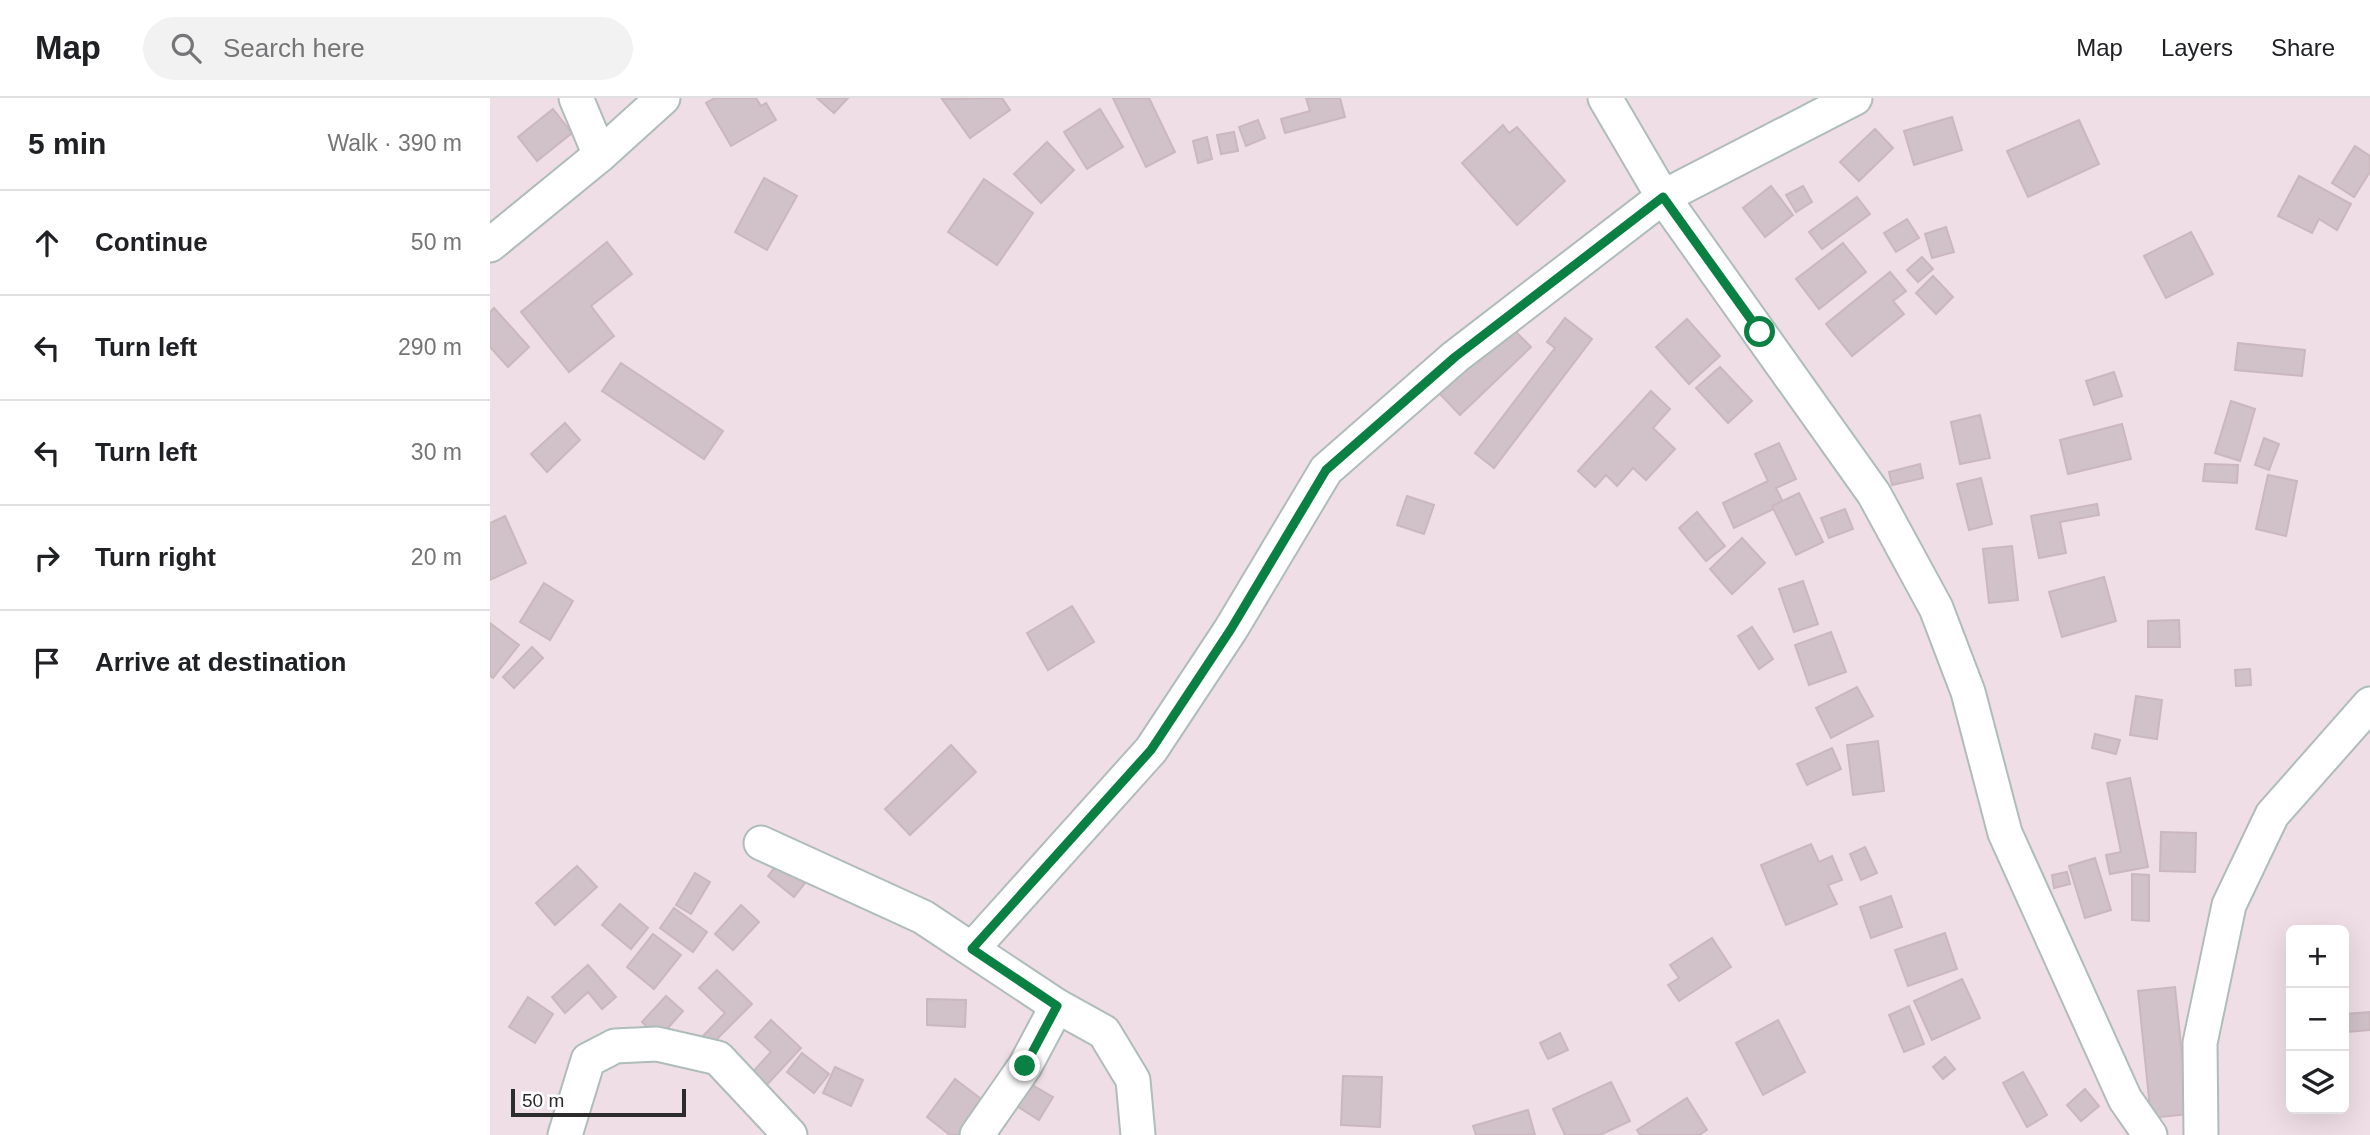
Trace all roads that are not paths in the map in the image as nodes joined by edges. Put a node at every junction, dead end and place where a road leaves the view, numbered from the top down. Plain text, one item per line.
1 (576, 98) edge
2 (663, 98) edge
3 (1605, 98) edge
4 (1855, 98) edge
5 (600, 155) junction
6 (1663, 197) junction
7 (490, 245) edge
8 (2370, 704) edge
9 (761, 843) dead end
10 (972, 949) junction
11 (1057, 1006) junction
12 (565, 1135) edge
13 (790, 1135) edge
14 (977, 1135) edge
15 (1138, 1135) edge
16 (2150, 1135) edge
17 (2201, 1135) edge

1 - 5 street
2 - 5 street
3 - 6 street
4 - 6 street
5 - 7 street
6 - 10 street
6 - 16 street
8 - 17 street
9 - 10 street
10 - 11 street
11 - 14 street
11 - 15 street
12 - 13 street

